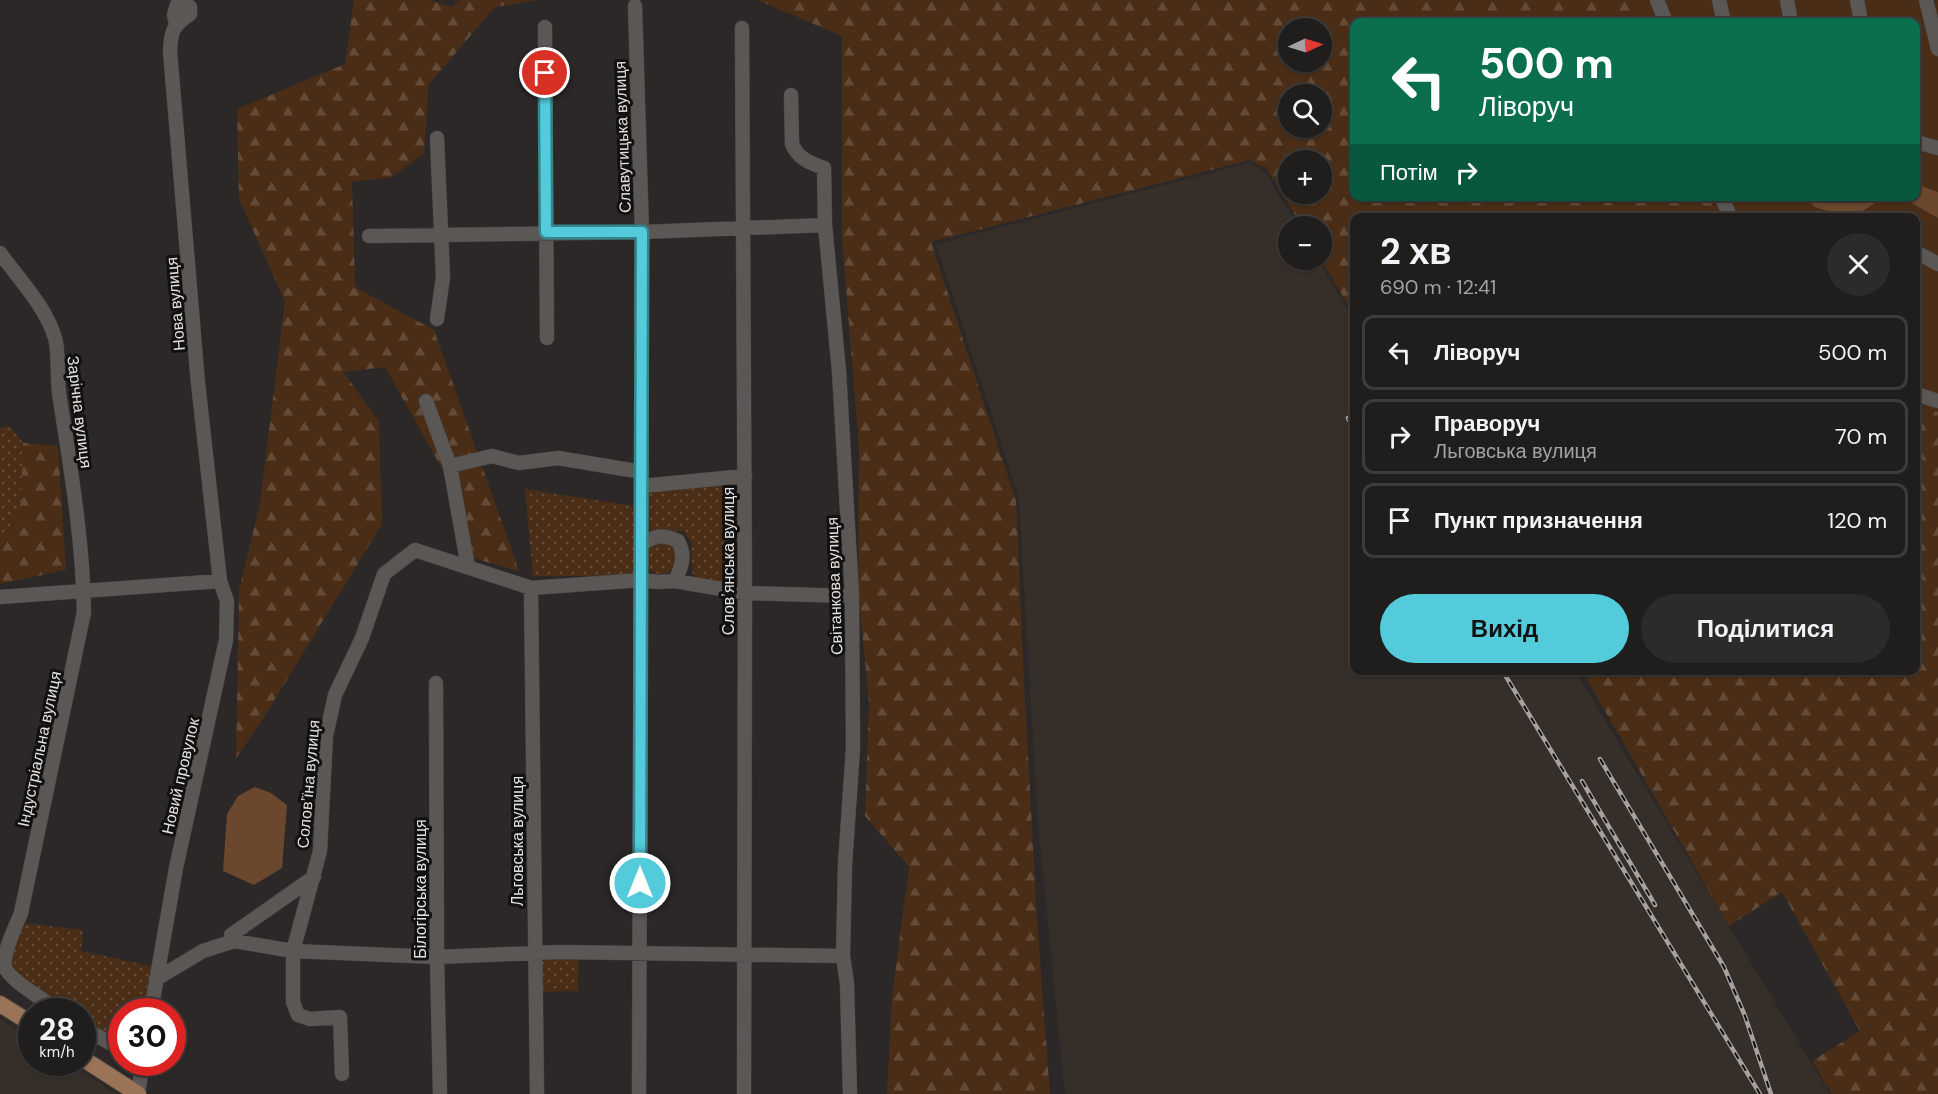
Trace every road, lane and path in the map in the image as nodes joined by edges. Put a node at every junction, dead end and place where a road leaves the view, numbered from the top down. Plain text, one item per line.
1 (1658, 0) edge
2 (1719, 0) edge
3 (1787, 0) edge
4 (1857, 0) edge
5 (1926, 0) edge
6 (635, 6) dead end
7 (1665, 18) edge
8 (1723, 18) edge
9 (1790, 18) edge
10 (1860, 18) edge
11 (176, 24) dead end
12 (545, 27) dead end
13 (742, 28) dead end
14 (1938, 48) edge
15 (791, 95) dead end
16 (437, 138) dead end
17 (1920, 143) edge
18 (1938, 148) edge
19 (825, 225) junction
20 (743, 228) junction
21 (546, 232) junction
22 (642, 232) junction
23 (442, 234) junction
24 (369, 236) dead end
25 (0, 253) edge
26 (1920, 254) edge
27 (1938, 264) edge
28 (437, 319) dead end
29 (547, 338) dead end
30 (1920, 395) edge
31 (1938, 400) edge
32 (426, 401) dead end
33 (450, 466) junction
34 (745, 476) junction
35 (642, 479) junction
36 (641, 545) junction
37 (468, 567) junction
38 (642, 580) junction
39 (675, 580) junction
40 (220, 581) junction
41 (531, 588) junction
42 (84, 591) junction
43 (745, 593) junction
44 (852, 596) junction
45 (0, 597) edge
46 (436, 683) dead end
47 (314, 877) junction
48 (234, 941) junction
49 (293, 951) junction
50 (534, 952) junction
51 (639, 953) junction
52 (744, 955) junction
53 (843, 956) junction
54 (437, 957) junction
55 (156, 980) junction
56 (42, 998) edge
57 (153, 998) edge
58 (0, 1004) edge
59 (18, 1015) edge
60 (96, 1067) edge
61 (342, 1074) dead end
62 (141, 1076) edge
63 (138, 1094) edge
64 (440, 1094) edge
65 (537, 1094) edge
66 (639, 1094) edge
67 (744, 1094) edge
68 (850, 1094) edge

1 - 7 street
2 - 8 street
3 - 9 street
4 - 10 street
5 - 14 street
6 - 22 street, Славутицька вулиця
11 - 40 street, Нова вулиця
12 - 21 street
13 - 20 street, Словʼянська вулиця
15 - 19 street, Світанкова вулиця
16 - 23 street
17 - 18 street
19 - 20 street
19 - 44 street, Світанкова вулиця
20 - 22 street
20 - 34 street, Словʼянська вулиця
21 - 22 street
21 - 23 street
21 - 29 street
22 - 35 street, Славутицька вулиця
23 - 24 street
23 - 28 street
25 - 42 street, Зарічна вулиця
26 - 27 street
30 - 31 street
32 - 33 street
33 - 35 street
33 - 37 street
34 - 35 street
34 - 43 street, Словʼянська вулиця
35 - 36 street, Славутицька вулиця
36 - 38 street, Славутицька вулиця
36 - 39 street
37 - 41 street
37 - 47 street, Соловʼїна вулиця
38 - 39 street
38 - 41 street
38 - 51 street, Славутицька вулиця
39 - 43 street
40 - 42 street
40 - 55 street, Новий провулок
41 - 50 street, Льговська вулиця
42 - 45 street
42 - 56 street, Індустріальна вулиця
43 - 44 street
43 - 52 street, Словʼянська вулиця
44 - 53 street, Світанкова вулиця
46 - 54 street, Білогірська вулиця
47 - 48 street
47 - 49 street, Соловʼїна вулиця
48 - 49 street
48 - 55 street
49 - 54 street
49 - 61 street, Соловʼїна вулиця
50 - 51 street
50 - 54 street
50 - 65 street, Льговська вулиця
51 - 52 street
51 - 66 street, Славутицька вулиця
52 - 53 street
52 - 67 street, Словʼянська вулиця
53 - 68 street, Світанкова вулиця
54 - 64 street, Білогірська вулиця
55 - 57 street, Новий провулок
58 - 59 main road
60 - 63 main road
62 - 63 street

